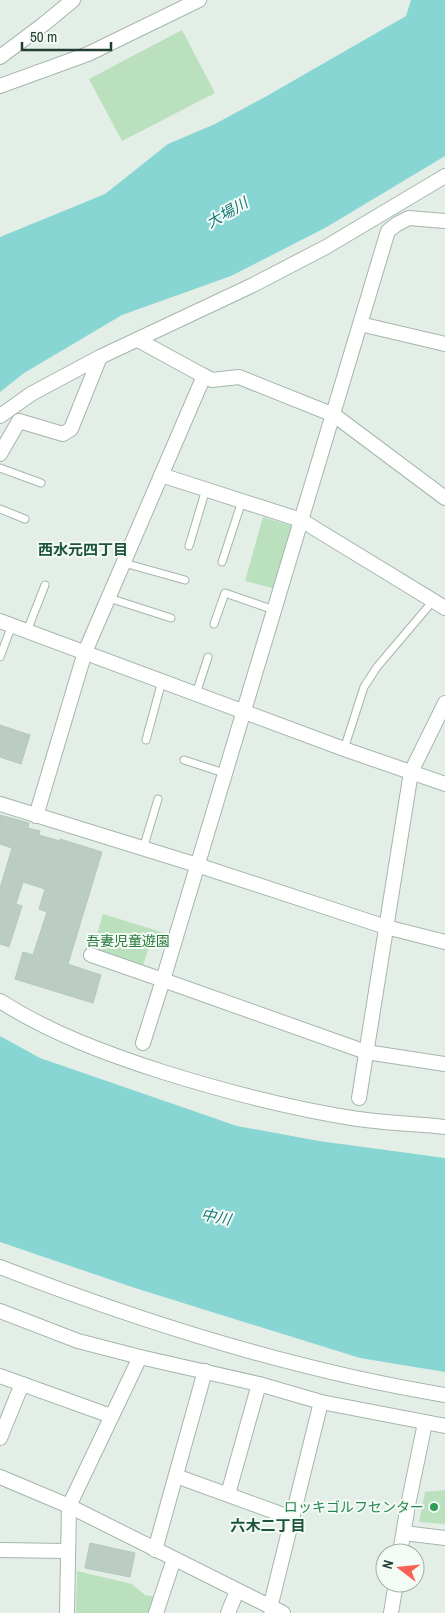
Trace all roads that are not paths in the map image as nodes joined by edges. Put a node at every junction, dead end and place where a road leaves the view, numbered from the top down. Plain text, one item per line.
1 (73, 0) edge
2 (199, 0) edge
3 (0, 57) edge
4 (0, 86) edge
5 (445, 176) edge
6 (445, 221) edge
7 (360, 324) junction
8 (138, 340) junction
9 (445, 344) edge
10 (100, 356) junction
11 (204, 376) junction
12 (334, 415) junction
13 (0, 416) edge
14 (0, 454) edge
15 (0, 468) edge
16 (161, 475) junction
17 (41, 483) dead end
18 (206, 489) junction
19 (445, 498) edge
20 (242, 500) junction
21 (0, 509) edge
22 (26, 519) dead end
23 (301, 520) junction
24 (189, 546) dead end
25 (222, 562) dead end
26 (124, 563) junction
27 (186, 580) dead end
28 (45, 585) dead end
29 (109, 598) junction
30 (433, 601) junction
31 (445, 608) edge
32 (274, 610) junction
33 (171, 618) dead end
34 (6, 623) edge
35 (214, 624) dead end
36 (27, 631) junction
37 (85, 652) junction
38 (0, 657) edge
39 (208, 658) dead end
40 (162, 681) junction
41 (196, 694) junction
42 (445, 703) edge
43 (244, 711) junction
44 (146, 740) dead end
45 (344, 749) junction
46 (184, 760) dead end
47 (411, 772) junction
48 (224, 773) junction
49 (445, 784) edge
50 (158, 799) dead end
51 (0, 804) edge
52 (36, 816) junction
53 (143, 849) junction
54 (197, 865) junction
55 (386, 927) junction
56 (445, 942) edge
57 (91, 955) dead end
58 (163, 980) junction
59 (0, 1001) edge
60 (143, 1043) dead end
61 (366, 1052) junction
62 (445, 1064) edge
63 (359, 1098) dead end
64 (445, 1127) edge
65 (0, 1267) edge
66 (0, 1311) edge
67 (140, 1357) junction
68 (206, 1371) junction
69 (0, 1376) edge
70 (22, 1384) junction
71 (259, 1384) junction
72 (445, 1395) edge
73 (321, 1402) junction
74 (111, 1416) junction
75 (425, 1423) junction
76 (445, 1426) edge
77 (0, 1438) edge
78 (176, 1476) junction
79 (0, 1477) edge
80 (228, 1494) junction
81 (68, 1506) junction
82 (292, 1518) junction
83 (404, 1534) junction
84 (445, 1538) edge
85 (402, 1543) edge
86 (0, 1550) edge
87 (155, 1550) junction
88 (67, 1551) junction
89 (0, 1560) edge
90 (174, 1560) junction
91 (237, 1591) junction
92 (394, 1593) edge
93 (276, 1610) edge
94 (67, 1613) edge
95 (156, 1613) edge
96 (228, 1613) edge
97 (390, 1613) edge

1 - 3 street
2 - 4 street
5 - 8 street
6 - 7 street
7 - 9 street
7 - 12 street
8 - 10 street
8 - 11 street
10 - 13 street
10 - 14 street
11 - 12 street
11 - 16 street
12 - 19 street
12 - 23 street
15 - 17 lane
16 - 18 street
16 - 26 street
18 - 20 street
18 - 24 lane
20 - 23 street
20 - 25 lane
21 - 22 lane
23 - 30 street
23 - 32 street
26 - 27 lane
26 - 29 street
28 - 36 lane
29 - 33 lane
29 - 37 street
30 - 31 street
30 - 45 lane
32 - 35 lane
32 - 43 street
34 - 36 street
34 - 38 lane
36 - 37 street
37 - 40 street
37 - 52 street
39 - 41 lane
40 - 41 street
40 - 44 lane
41 - 43 street
42 - 47 street
43 - 45 street
43 - 48 street
45 - 47 street
46 - 48 lane
47 - 49 street
47 - 55 street
48 - 54 street
50 - 53 lane
51 - 52 street
52 - 53 street
53 - 54 street
54 - 55 street
54 - 58 street
55 - 56 street
55 - 61 street
57 - 58 street
58 - 60 street
58 - 61 street
59 - 64 street
61 - 62 street
61 - 63 street
65 - 72 street
66 - 67 street
67 - 68 street
67 - 74 street
68 - 71 street
68 - 78 street
69 - 70 street
70 - 74 street
70 - 77 street
71 - 73 street
71 - 80 street
73 - 75 street
73 - 82 street
74 - 81 street
75 - 76 street
75 - 83 street
78 - 80 street
78 - 87 street
79 - 81 street
80 - 82 street
81 - 87 street
81 - 88 street
82 - 93 street
83 - 84 street
83 - 85 street
86 - 88 street
86 - 89 street
87 - 90 street
88 - 94 street
90 - 91 street
90 - 95 street
91 - 93 street
91 - 96 street
92 - 97 street

